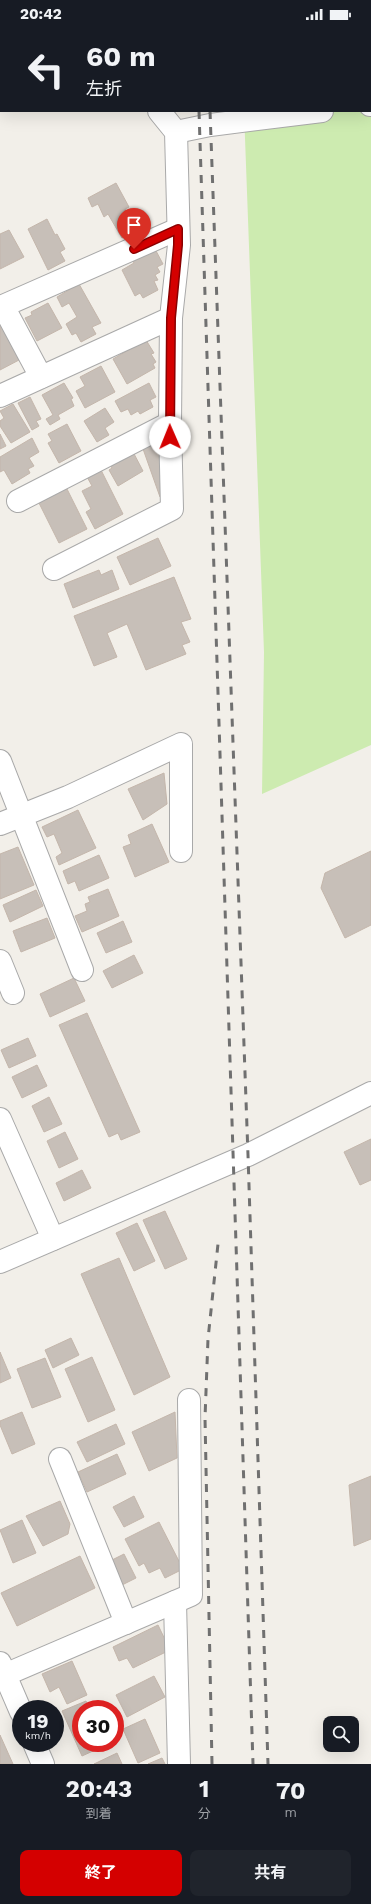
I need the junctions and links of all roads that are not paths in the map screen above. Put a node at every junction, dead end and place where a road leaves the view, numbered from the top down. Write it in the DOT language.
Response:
graph roads {
  1 [pos="160,112"];
  2 [pos="314,112"];
  3 [pos="176,132"];
  4 [pos="178,229"];
  5 [pos="171,318"];
  6 [pos="41,377"];
  7 [pos="0,396"];
  8 [pos="170,423"];
  9 [pos="18,501"];
  10 [pos="54,569"];
  11 [pos="0,761"];
  12 [pos="20,816"];
  13 [pos="0,824"];
  14 [pos="181,851"];
  15 [pos="0,961"];
  16 [pos="82,970"];
  17 [pos="13,993"];
  18 [pos="371,1093"];
  19 [pos="0,1119"];
  20 [pos="53,1239"];
  21 [pos="0,1262"];
  22 [pos="189,1400"];
  23 [pos="60,1459"];
  24 [pos="175,1602"];
  25 [pos="126,1623"];
  26 [pos="2,1672"];
  27 [pos="15,1700"];
  28 [pos="38,1752"];
  29 [pos="43,1764"];
  30 [pos="179,1764"];
  1 -- 3 [label="street"];
  2 -- 3 [label="street"];
  3 -- 4 [label="street"];
  4 -- 5 [label="street"];
  4 -- 6 [label="street"];
  5 -- 6 [label="street"];
  5 -- 8 [label="street"];
  6 -- 7 [label="street"];
  8 -- 9 [label="street"];
  8 -- 10 [label="street"];
  11 -- 12 [label="street"];
  12 -- 13 [label="street"];
  12 -- 14 [label="street"];
  12 -- 16 [label="street"];
  15 -- 17 [label="street"];
  18 -- 20 [label="street"];
  19 -- 20 [label="street"];
  20 -- 21 [label="street"];
  22 -- 24 [label="street"];
  23 -- 25 [label="street"];
  24 -- 25 [label="street"];
  24 -- 30 [label="street"];
  25 -- 26 [label="street"];
  26 -- 27 [label="street"];
  28 -- 29 [label="street"];
}
